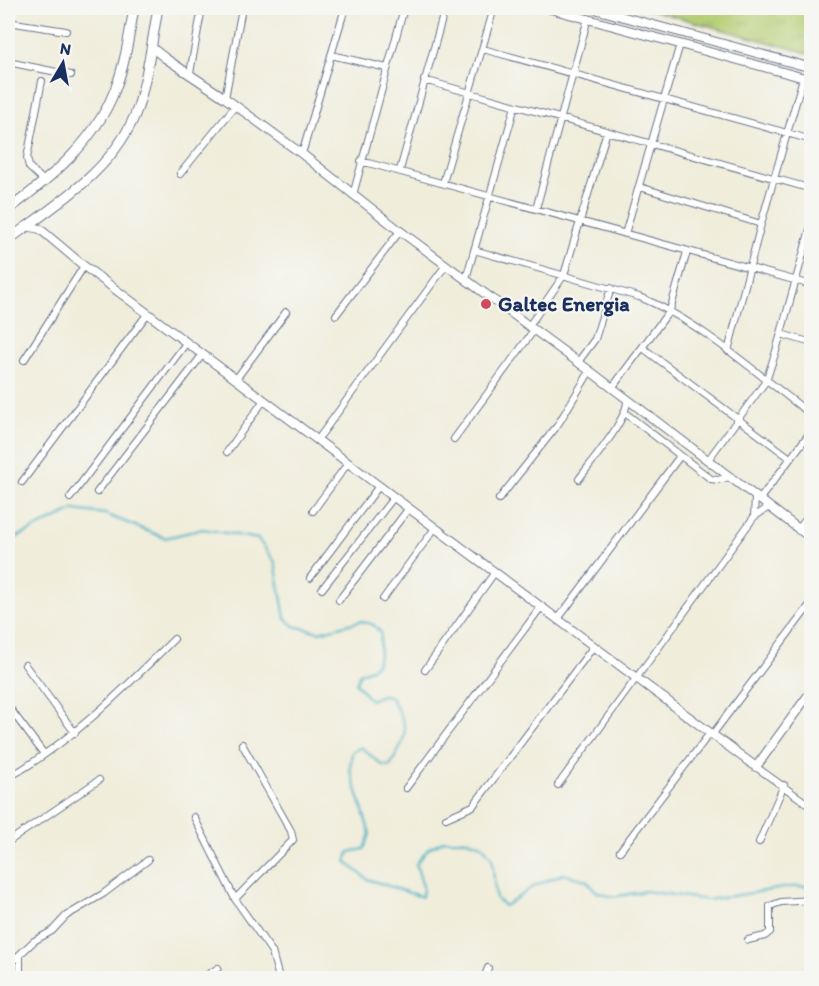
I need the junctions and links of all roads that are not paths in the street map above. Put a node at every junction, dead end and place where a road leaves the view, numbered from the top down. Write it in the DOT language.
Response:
graph roads {
  1 [pos="134,8"];
  2 [pos="158,8"];
  3 [pos="202,8"];
  4 [pos="242,8"];
  5 [pos="345,8"];
  6 [pos="404,8"];
  7 [pos="445,8"];
  8 [pos="494,8"];
  9 [pos="547,8"];
  10 [pos="591,8"];
  11 [pos="588,18"];
  12 [pos="8,22"];
  13 [pos="66,31"];
  14 [pos="680,44"];
  15 [pos="151,47"];
  16 [pos="483,49"];
  17 [pos="748,51"];
  18 [pos="331,55"];
  19 [pos="165,58"];
  20 [pos="149,59"];
  21 [pos="745,61"];
  22 [pos="8,62"];
  23 [pos="387,68"];
  24 [pos="812,68"];
  25 [pos="190,73"];
  26 [pos="71,75"];
  27 [pos="573,75"];
  28 [pos="803,78"];
  29 [pos="424,80"];
  30 [pos="812,80"];
  31 [pos="42,81"];
  32 [pos="471,93"];
  33 [pos="225,98"];
  34 [pos="664,99"];
  35 [pos="236,105"];
  36 [pos="515,106"];
  37 [pos="560,119"];
  38 [pos="607,131"];
  39 [pos="787,133"];
  40 [pos="812,140"];
  41 [pos="653,144"];
  42 [pos="302,154"];
  43 [pos="362,161"];
  44 [pos="399,170"];
  45 [pos="180,174"];
  46 [pos="774,178"];
  47 [pos="45,182"];
  48 [pos="443,183"];
  49 [pos="640,187"];
  50 [pos="812,189"];
  51 [pos="353,195"];
  52 [pos="489,197"];
  53 [pos="536,209"];
  54 [pos="8,210"];
  55 [pos="37,218"];
  56 [pos="581,222"];
  57 [pos="812,222"];
  58 [pos="761,224"];
  59 [pos="27,226"];
  60 [pos="40,229"];
  61 [pos="400,231"];
  62 [pos="625,234"];
  63 [pos="8,240"];
  64 [pos="474,250"];
  65 [pos="687,252"];
  66 [pos="446,265"];
  67 [pos="84,266"];
  68 [pos="749,269"];
  69 [pos="564,275"];
  70 [pos="465,279"];
  71 [pos="795,280"];
  72 [pos="812,285"];
  73 [pos="610,288"];
  74 [pos="670,310"];
  75 [pos="286,312"];
  76 [pos="148,313"];
  77 [pos="336,315"];
  78 [pos="531,328"];
  79 [pos="781,334"];
  80 [pos="187,342"];
  81 [pos="812,343"];
  82 [pos="643,348"];
  83 [pos="728,351"];
  84 [pos="203,354"];
  85 [pos="24,360"];
  86 [pos="578,362"];
  87 [pos="590,371"];
  88 [pos="236,379"];
  89 [pos="766,381"];
  90 [pos="612,388"];
  91 [pos="264,400"];
  92 [pos="627,400"];
  93 [pos="625,413"];
  94 [pos="812,415"];
  95 [pos="738,420"];
  96 [pos="812,430"];
  97 [pos="321,435"];
  98 [pos="454,440"];
  99 [pos="227,452"];
  100 [pos="680,456"];
  101 [pos="790,458"];
  102 [pos="708,460"];
  103 [pos="348,463"];
  104 [pos="729,477"];
  105 [pos="579,479"];
  106 [pos="22,483"];
  107 [pos="379,486"];
  108 [pos="97,492"];
  109 [pos="394,497"];
  110 [pos="70,498"];
  111 [pos="757,498"];
  112 [pos="499,499"];
  113 [pos="769,507"];
  114 [pos="409,508"];
  115 [pos="313,511"];
  116 [pos="812,513"];
  117 [pos="754,517"];
  118 [pos="435,528"];
  119 [pos="799,530"];
  120 [pos="812,539"];
  121 [pos="495,572"];
  122 [pos="310,578"];
  123 [pos="322,589"];
  124 [pos="383,599"];
  125 [pos="339,600"];
  126 [pos="812,602"];
  127 [pos="541,607"];
  128 [pos="558,619"];
  129 [pos="174,639"];
  130 [pos="594,646"];
  131 [pos="26,664"];
  132 [pos="425,670"];
  133 [pos="636,678"];
  134 [pos="812,690"];
  135 [pos="8,706"];
  136 [pos="75,733"];
  137 [pos="711,734"];
  138 [pos="242,744"];
  139 [pos="44,754"];
  140 [pos="756,767"];
  141 [pos="8,778"];
  142 [pos="99,780"];
  143 [pos="558,785"];
  144 [pos="784,785"];
  145 [pos="406,788"];
  146 [pos="812,807"];
  147 [pos="194,817"];
  148 [pos="446,818"];
  149 [pos="8,842"];
  150 [pos="759,842"];
  151 [pos="620,851"];
  152 [pos="148,860"];
  153 [pos="235,899"];
  154 [pos="812,900"];
  155 [pos="748,940"];
  156 [pos="20,955"];
  157 [pos="8,961"];
  158 [pos="218,968"];
  159 [pos="488,968"];
  160 [pos="20,978"];
  161 [pos="203,978"];
  162 [pos="279,978"];
  163 [pos="484,978"];
  1 -- 47 [label="main road"];
  2 -- 15 [label="main road"];
  3 -- 25 [label="street"];
  4 -- 33 [label="street"];
  5 -- 18 [label="street"];
  6 -- 23 [label="street"];
  7 -- 29 [label="street"];
  8 -- 16 [label="street"];
  9 -- 11 [label="street"];
  10 -- 17 [label="street"];
  11 -- 14 [label="street"];
  11 -- 27 [label="street"];
  12 -- 13 [label="street"];
  14 -- 21 [label="street"];
  14 -- 34 [label="street"];
  15 -- 19 [label="street"];
  15 -- 20 [label="main road"];
  16 -- 27 [label="street"];
  16 -- 32 [label="street"];
  17 -- 21 [label="street"];
  17 -- 24 [label="street"];
  18 -- 23 [label="street"];
  18 -- 42 [label="street"];
  19 -- 20 [label="street"];
  19 -- 25 [label="street"];
  20 -- 55 [label="main road"];
  21 -- 28 [label="street"];
  22 -- 26 [label="street"];
  23 -- 43 [label="street"];
  25 -- 33 [label="street"];
  27 -- 34 [label="street"];
  27 -- 37 [label="street"];
  28 -- 30 [label="street"];
  28 -- 39 [label="street"];
  29 -- 32 [label="street"];
  29 -- 44 [label="street"];
  31 -- 47 [label="street"];
  32 -- 36 [label="street"];
  32 -- 48 [label="street"];
  33 -- 35 [label="street"];
  34 -- 39 [label="street"];
  34 -- 41 [label="street"];
  35 -- 42 [label="street"];
  35 -- 45 [label="street"];
  36 -- 37 [label="street"];
  36 -- 52 [label="street"];
  37 -- 38 [label="street"];
  37 -- 53 [label="street"];
  38 -- 41 [label="street"];
  38 -- 56 [label="street"];
  39 -- 40 [label="street"];
  39 -- 46 [label="street"];
  41 -- 46 [label="street"];
  41 -- 49 [label="street"];
  42 -- 51 [label="street"];
  43 -- 44 [label="street"];
  43 -- 51 [label="street"];
  44 -- 48 [label="street"];
  46 -- 50 [label="street"];
  46 -- 58 [label="street"];
  47 -- 54 [label="main road"];
  48 -- 52 [label="street"];
  49 -- 58 [label="street"];
  49 -- 62 [label="street"];
  51 -- 61 [label="street"];
  52 -- 53 [label="street"];
  52 -- 64 [label="street"];
  53 -- 56 [label="street"];
  55 -- 59 [label="main road"];
  55 -- 60 [label="street"];
  56 -- 62 [label="street"];
  56 -- 69 [label="street"];
  57 -- 71 [label="street"];
  58 -- 68 [label="street"];
  59 -- 60 [label="street"];
  59 -- 63 [label="main road"];
  60 -- 67 [label="street"];
  61 -- 66 [label="street"];
  61 -- 77 [label="street"];
  62 -- 65 [label="street"];
  64 -- 69 [label="street"];
  64 -- 70 [label="street"];
  65 -- 68 [label="street"];
  65 -- 74 [label="street"];
  66 -- 70 [label="street"];
  66 -- 97 [label="street"];
  67 -- 76 [label="street"];
  67 -- 85 [label="street"];
  68 -- 71 [label="street"];
  68 -- 83 [label="street"];
  69 -- 73 [label="street"];
  69 -- 78 [label="street"];
  70 -- 78 [label="street"];
  71 -- 72 [label="street"];
  71 -- 79 [label="street"];
  73 -- 74 [label="street"];
  73 -- 86 [label="street"];
  74 -- 82 [label="street"];
  74 -- 83 [label="street"];
  75 -- 88 [label="street"];
  76 -- 80 [label="street"];
  76 -- 106 [label="street"];
  78 -- 86 [label="street"];
  78 -- 98 [label="street"];
  79 -- 81 [label="street"];
  79 -- 89 [label="street"];
  80 -- 84 [label="street"];
  80 -- 110 [label="street"];
  82 -- 90 [label="street"];
  82 -- 95 [label="street"];
  83 -- 89 [label="street"];
  84 -- 88 [label="street"];
  84 -- 108 [label="street"];
  86 -- 87 [label="street"];
  87 -- 90 [label="street"];
  87 -- 112 [label="street"];
  88 -- 91 [label="street"];
  89 -- 94 [label="street"];
  89 -- 95 [label="street"];
  90 -- 92 [label="street"];
  91 -- 99 [label="street"];
  91 -- 103 [label="street"];
  92 -- 93 [label="street"];
  92 -- 102 [label="street"];
  93 -- 100 [label="street"];
  93 -- 105 [label="street"];
  95 -- 101 [label="street"];
  95 -- 102 [label="street"];
  96 -- 101 [label="street"];
  100 -- 104 [label="street"];
  100 -- 128 [label="street"];
  101 -- 111 [label="street"];
  102 -- 104 [label="street"];
  103 -- 107 [label="street"];
  103 -- 115 [label="street"];
  104 -- 111 [label="street"];
  107 -- 109 [label="street"];
  107 -- 122 [label="street"];
  109 -- 114 [label="street"];
  109 -- 123 [label="street"];
  111 -- 113 [label="street"];
  111 -- 117 [label="street"];
  113 -- 117 [label="street"];
  113 -- 119 [label="street"];
  114 -- 118 [label="street"];
  114 -- 125 [label="street"];
  116 -- 119 [label="street"];
  117 -- 133 [label="street"];
  118 -- 121 [label="street"];
  118 -- 124 [label="street"];
  119 -- 120 [label="street"];
  121 -- 127 [label="street"];
  121 -- 132 [label="street"];
  126 -- 137 [label="street"];
  127 -- 128 [label="street"];
  127 -- 145 [label="street"];
  128 -- 130 [label="street"];
  129 -- 136 [label="street"];
  130 -- 133 [label="street"];
  130 -- 148 [label="street"];
  131 -- 136 [label="street"];
  133 -- 137 [label="street"];
  133 -- 143 [label="street"];
  134 -- 140 [label="street"];
  135 -- 139 [label="street"];
  136 -- 139 [label="street"];
  137 -- 140 [label="street"];
  137 -- 151 [label="street"];
  138 -- 153 [label="street"];
  139 -- 141 [label="street"];
  140 -- 144 [label="street"];
  142 -- 149 [label="street"];
  144 -- 146 [label="street"];
  144 -- 150 [label="street"];
  147 -- 153 [label="street"];
  152 -- 156 [label="street"];
  153 -- 162 [label="street"];
  154 -- 155 [label="street"];
  156 -- 157 [label="street"];
  156 -- 160 [label="street"];
  158 -- 161 [label="street"];
  159 -- 163 [label="street"];
}
